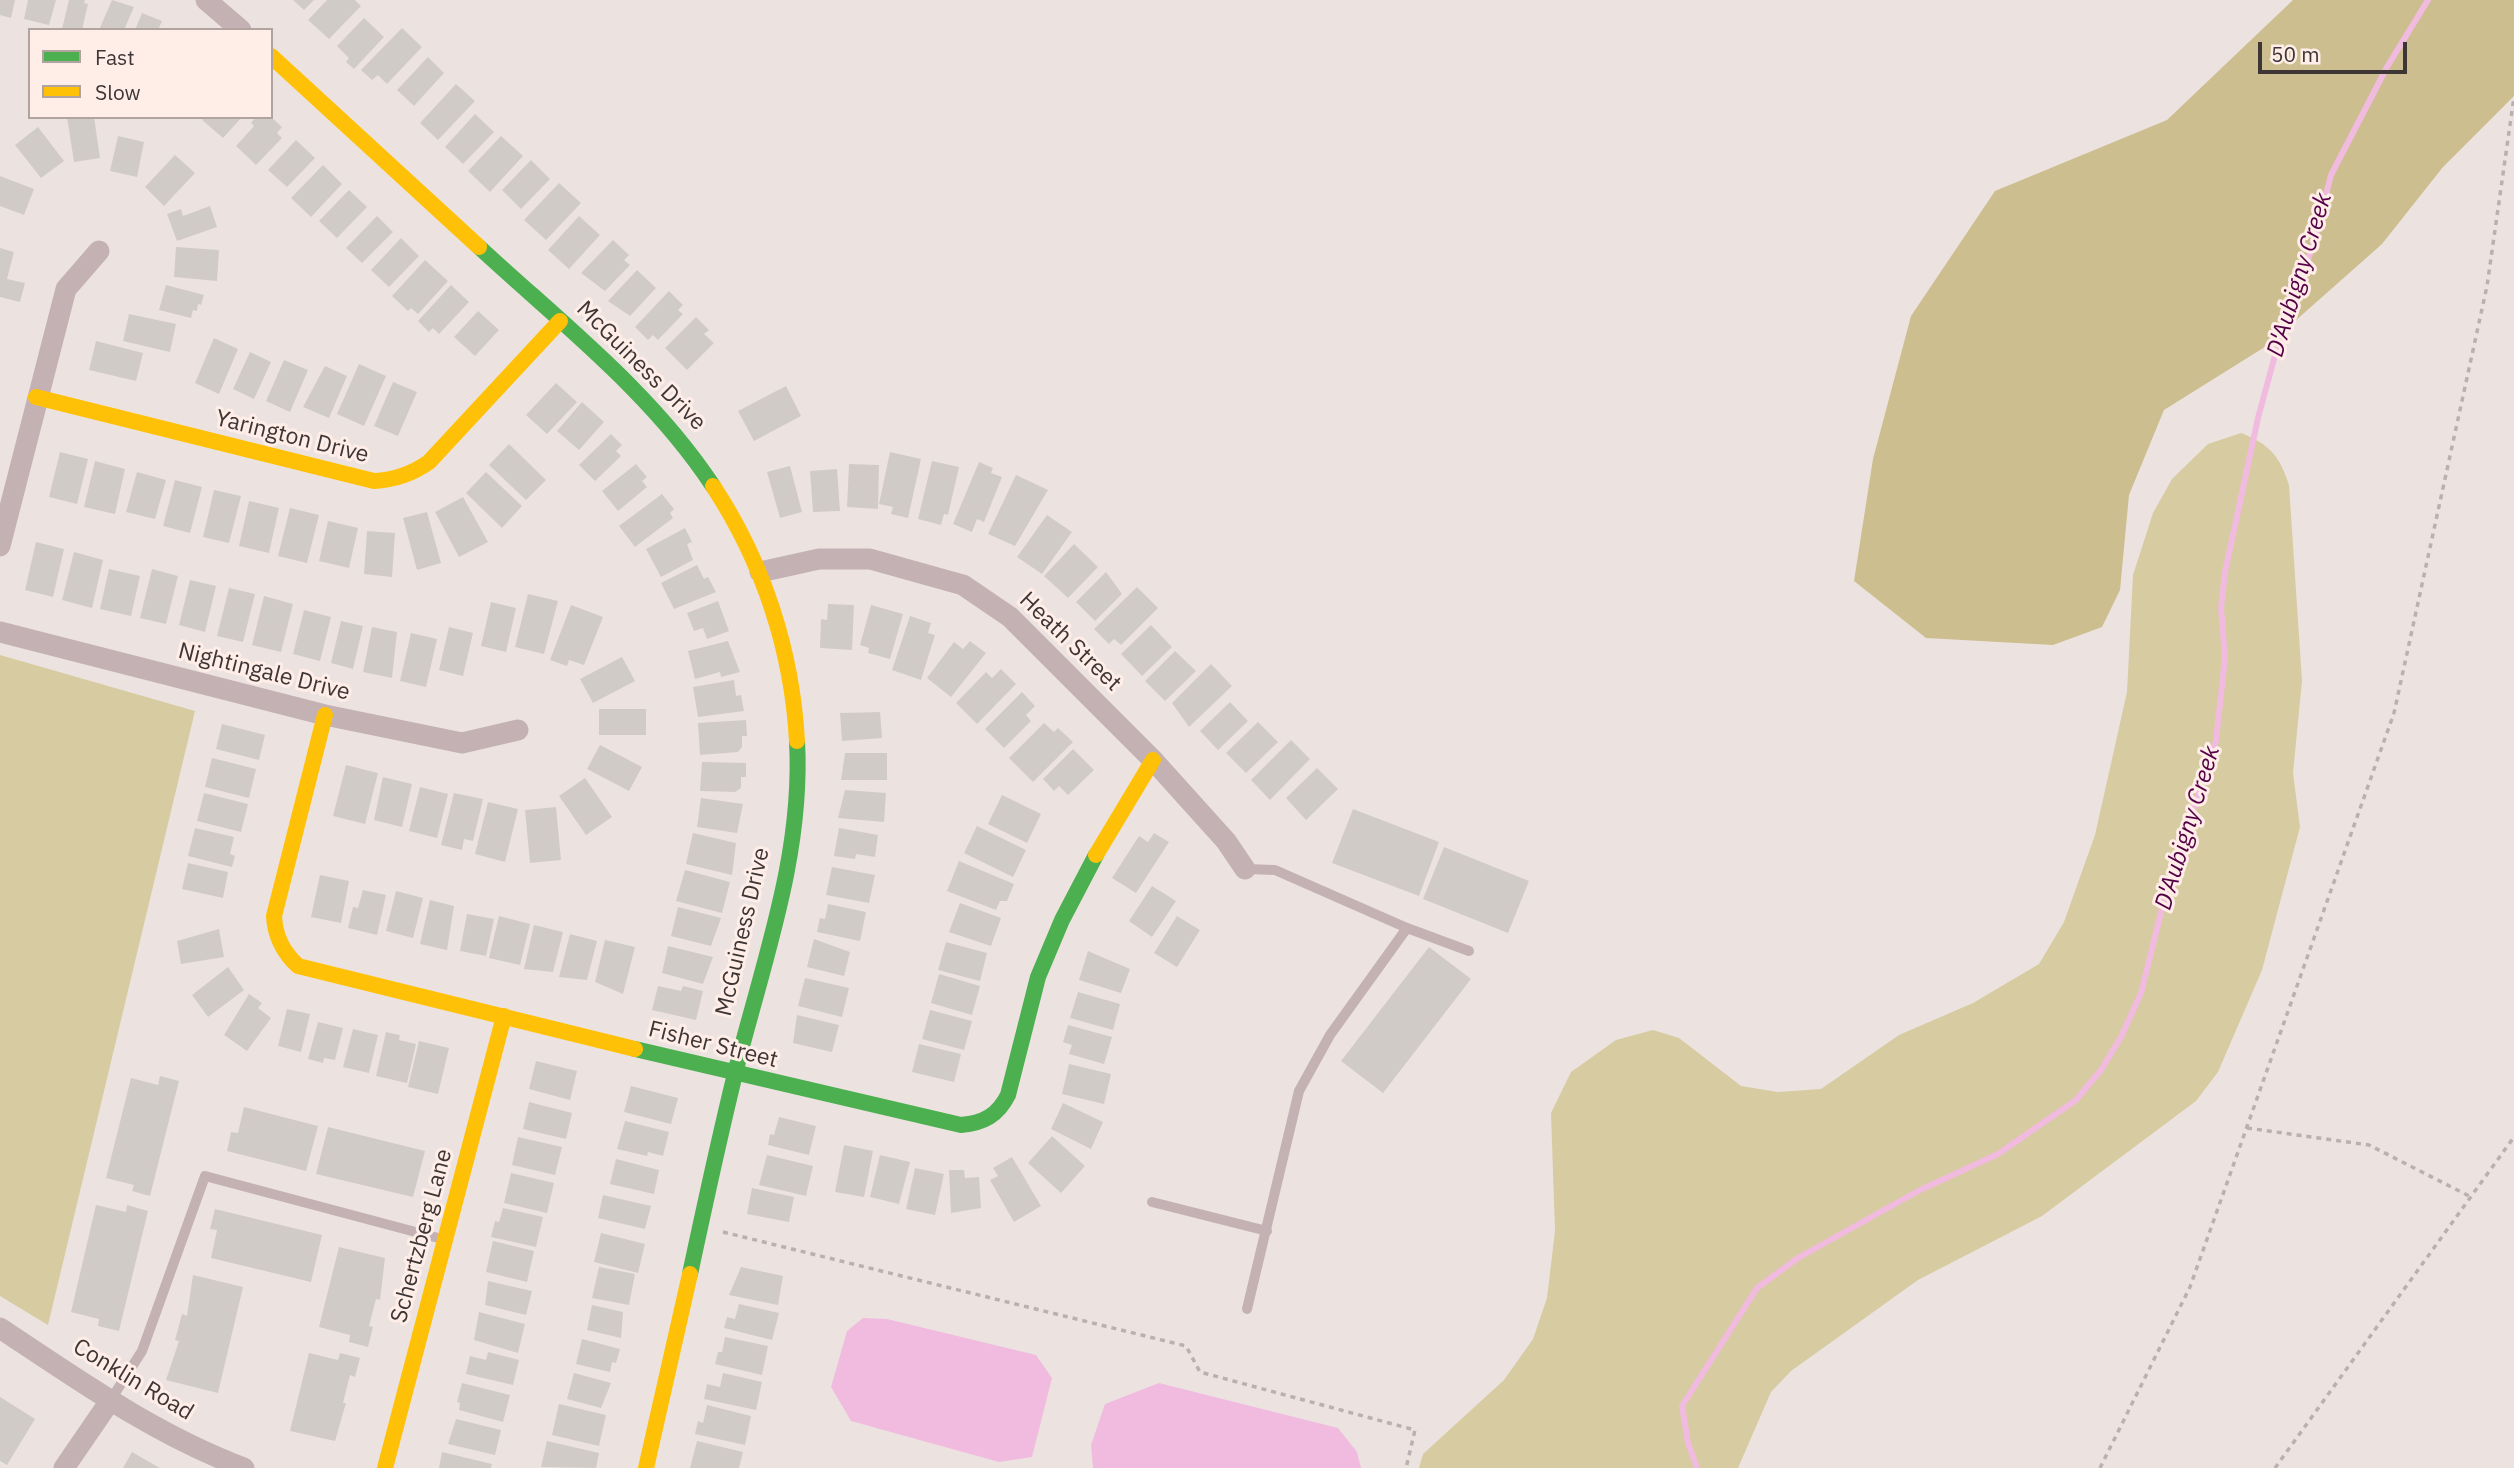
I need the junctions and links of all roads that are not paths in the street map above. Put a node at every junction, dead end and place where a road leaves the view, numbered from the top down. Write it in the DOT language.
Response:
graph roads {
  1 [pos="206,0"];
  2 [pos="239,28"];
  3 [pos="273,58"];
  4 [pos="99,251"];
  5 [pos="560,321"];
  6 [pos="36,397"];
  7 [pos="0,546"];
  8 [pos="760,572"];
  9 [pos="0,632"];
  10 [pos="325,715"];
  11 [pos="518,730"];
  12 [pos="1153,760"];
  13 [pos="1245,869"];
  14 [pos="1407,928"];
  15 [pos="1469,951"];
  16 [pos="504,1016"];
  17 [pos="736,1074"];
  18 [pos="1152,1202"];
  19 [pos="1267,1231"];
  20 [pos="445,1239"];
  21 [pos="1247,1309"];
  22 [pos="0,1328"];
  23 [pos="110,1401"];
  24 [pos="64,1468"];
  25 [pos="244,1468"];
  26 [pos="385,1468"];
  27 [pos="646,1468"];
  1 -- 2 [label="street"];
  3 -- 5 [label="street, McGuiness Drive"];
  4 -- 6 [label="street"];
  5 -- 6 [label="street, Yarington Drive"];
  5 -- 8 [label="street, McGuiness Drive"];
  6 -- 7 [label="street"];
  8 -- 12 [label="street, Heath Street"];
  8 -- 17 [label="street, McGuiness Drive"];
  9 -- 10 [label="street, Nightingale Drive"];
  10 -- 11 [label="street, Nightingale Drive"];
  10 -- 16 [label="street, Fisher Street"];
  12 -- 13 [label="street, Heath Street"];
  12 -- 17 [label="street, Fisher Street"];
  13 -- 14 [label="lane"];
  14 -- 15 [label="lane"];
  14 -- 19 [label="lane"];
  16 -- 17 [label="street, Fisher Street"];
  16 -- 20 [label="street, Schertzberg Lane"];
  17 -- 27 [label="street, McGuiness Drive"];
  18 -- 19 [label="lane"];
  19 -- 21 [label="lane"];
  20 -- 23 [label="lane"];
  20 -- 26 [label="street, Schertzberg Lane"];
  22 -- 23 [label="street, Conklin Road"];
  23 -- 24 [label="street"];
  23 -- 25 [label="street, Conklin Road"];
}
